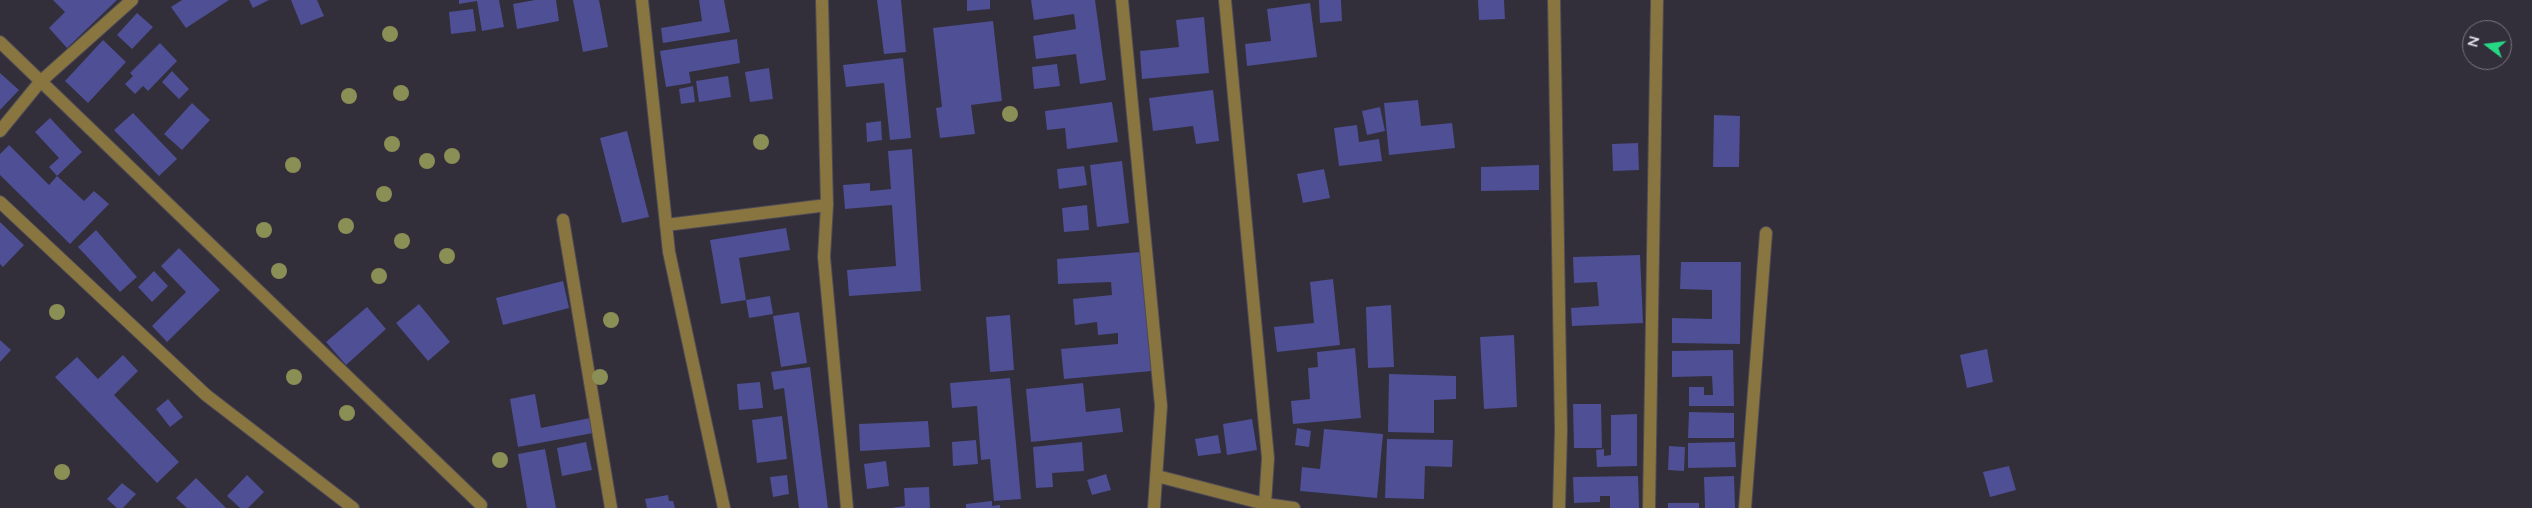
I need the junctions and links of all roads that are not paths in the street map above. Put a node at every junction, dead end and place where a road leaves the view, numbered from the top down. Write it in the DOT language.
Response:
graph roads {
  1 [pos="132,0"];
  2 [pos="642,0"];
  3 [pos="822,0"];
  4 [pos="1122,0"];
  5 [pos="1225,0"];
  6 [pos="1554,0"];
  7 [pos="1657,0"];
  8 [pos="0,42"];
  9 [pos="40,82"];
  10 [pos="0,131"];
  11 [pos="0,202"];
  12 [pos="827,205"];
  13 [pos="563,220"];
  14 [pos="666,225"];
  15 [pos="1766,233"];
  16 [pos="1157,476"];
  17 [pos="1265,504"];
  18 [pos="481,505"];
  19 [pos="353,508"];
  20 [pos="611,508"];
  21 [pos="724,508"];
  22 [pos="847,508"];
  23 [pos="1154,508"];
  24 [pos="1294,508"];
  25 [pos="1559,508"];
  26 [pos="1649,508"];
  27 [pos="1745,508"];
  1 -- 9 [label="street"];
  2 -- 14 [label="street"];
  3 -- 12 [label="street"];
  4 -- 16 [label="street"];
  5 -- 17 [label="street"];
  6 -- 25 [label="street"];
  7 -- 26 [label="street"];
  8 -- 9 [label="street"];
  9 -- 10 [label="street"];
  9 -- 18 [label="street"];
  11 -- 19 [label="street"];
  12 -- 14 [label="street"];
  12 -- 22 [label="street"];
  13 -- 20 [label="street"];
  14 -- 21 [label="street"];
  15 -- 27 [label="street"];
  16 -- 17 [label="street"];
  16 -- 23 [label="street"];
  17 -- 24 [label="street"];
}
